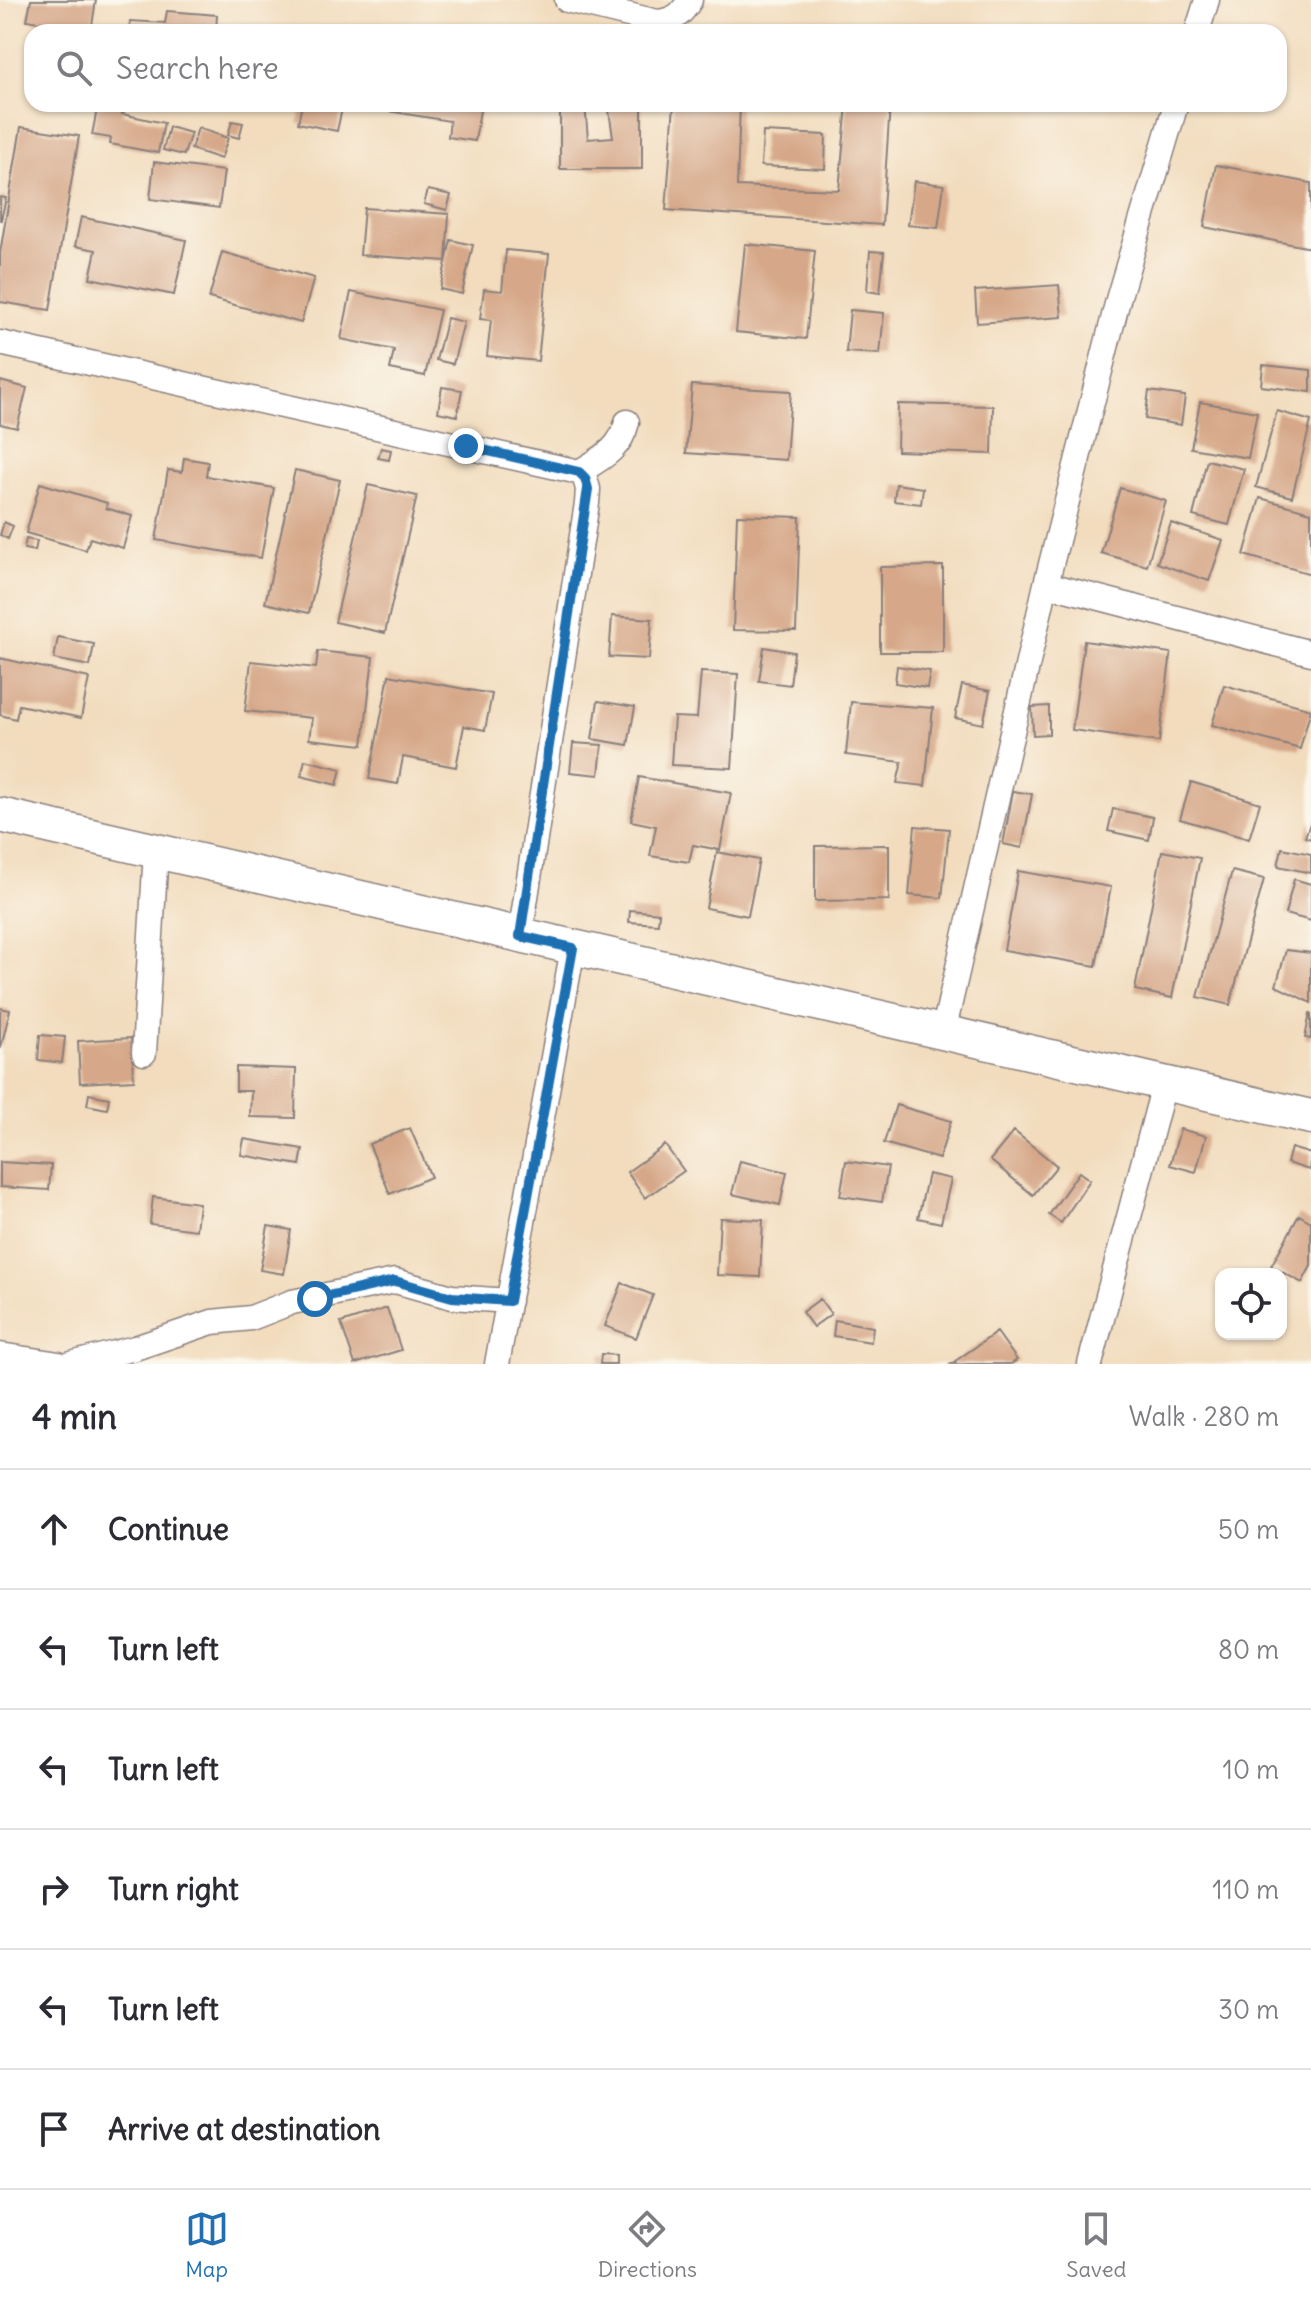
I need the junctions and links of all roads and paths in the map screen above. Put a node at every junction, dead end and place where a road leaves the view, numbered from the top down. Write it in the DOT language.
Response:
graph roads {
  1 [pos="567,0"];
  2 [pos="690,0"];
  3 [pos="1207,0"];
  4 [pos="1200,24"];
  5 [pos="1174,112"];
  6 [pos="0,343"];
  7 [pos="627,422"];
  8 [pos="579,472"];
  9 [pos="1046,584"];
  10 [pos="1311,653"];
  11 [pos="0,815"];
  12 [pos="156,851"];
  13 [pos="520,936"];
  14 [pos="573,948"];
  15 [pos="943,1033"];
  16 [pos="144,1053"];
  17 [pos="1165,1081"];
  18 [pos="1311,1117"];
  19 [pos="509,1301"];
  20 [pos="0,1355"];
  21 [pos="93,1360"];
  22 [pos="59,1364"];
  23 [pos="71,1364"];
  24 [pos="497,1364"];
  25 [pos="1090,1364"];
  1 -- 2 [label="street"];
  3 -- 4 [label="street"];
  5 -- 9 [label="street"];
  6 -- 8 [label="street"];
  7 -- 8 [label="street"];
  8 -- 13 [label="street"];
  9 -- 10 [label="street"];
  9 -- 15 [label="street"];
  11 -- 12 [label="street"];
  12 -- 13 [label="street"];
  12 -- 16 [label="street"];
  13 -- 14 [label="street"];
  14 -- 15 [label="street"];
  14 -- 19 [label="street"];
  15 -- 17 [label="street"];
  17 -- 18 [label="street"];
  17 -- 25 [label="street"];
  19 -- 21 [label="street"];
  19 -- 24 [label="street"];
  20 -- 22 [label="street"];
  21 -- 23 [label="street"];
}
